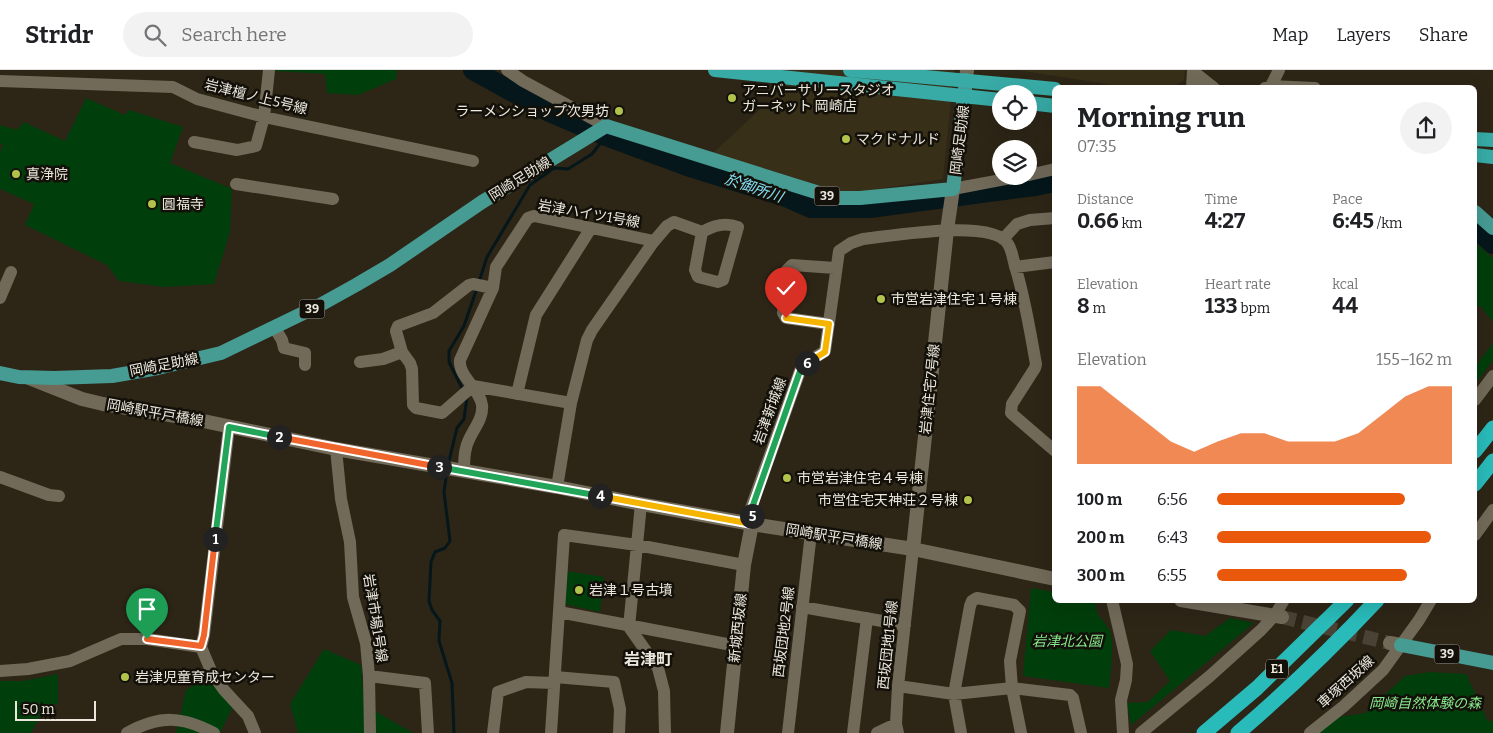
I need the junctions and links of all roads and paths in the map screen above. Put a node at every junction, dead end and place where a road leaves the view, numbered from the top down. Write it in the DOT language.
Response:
graph roads {
  1 [pos="269,70"];
  2 [pos="507,70"];
  3 [pos="715,70"];
  4 [pos="850,70"];
  5 [pos="1279,70"];
  6 [pos="1194,71"];
  7 [pos="966,75"];
  8 [pos="0,81"];
  9 [pos="1193,85"];
  10 [pos="1210,85"];
  11 [pos="1269,85"];
  12 [pos="1052,89"];
  13 [pos="965,96"];
  14 [pos="992,99"];
  15 [pos="1037,104"];
  16 [pos="1052,106"];
  17 [pos="264,117"];
  18 [pos="604,127"];
  19 [pos="1477,139"];
  20 [pos="1493,140"];
  21 [pos="194,142"];
  22 [pos="1477,155"];
  23 [pos="1493,157"];
  24 [pos="473,161"];
  25 [pos="1052,170"];
  26 [pos="1037,173"];
  27 [pos="992,182"];
  28 [pos="236,184"];
  29 [pos="954,189"];
  30 [pos="333,199"];
  31 [pos="1477,214"];
  32 [pos="1052,218"];
  33 [pos="591,228"];
  34 [pos="1493,228"];
  35 [pos="947,230"];
  36 [pos="702,232"];
  37 [pos="1003,239"];
  38 [pos="650,246"];
  39 [pos="1052,262"];
  40 [pos="1015,266"];
  41 [pos="835,268"];
  42 [pos="11,272"];
  43 [pos="493,288"];
  44 [pos="0,298"];
  45 [pos="829,324"];
  46 [pos="274,327"];
  47 [pos="402,352"];
  48 [pos="360,362"];
  49 [pos="305,365"];
  50 [pos="0,373"];
  51 [pos="1493,376"];
  52 [pos="26,377"];
  53 [pos="472,386"];
  54 [pos="517,394"];
  55 [pos="1477,397"];
  56 [pos="571,403"];
  57 [pos="229,427"];
  58 [pos="1493,428"];
  59 [pos="1052,448"];
  60 [pos="1477,448"];
  61 [pos="336,449"];
  62 [pos="1493,461"];
  63 [pos="464,471"];
  64 [pos="0,477"];
  65 [pos="1477,481"];
  66 [pos="557,488"];
  67 [pos="59,496"];
  68 [pos="640,504"];
  69 [pos="1493,510"];
  70 [pos="752,524"];
  71 [pos="1477,532"];
  72 [pos="811,534"];
  73 [pos="637,545"];
  74 [pos="913,549"];
  75 [pos="744,565"];
  76 [pos="1052,578"];
  77 [pos="1113,603"];
  78 [pos="1199,603"];
  79 [pos="1283,603"];
  80 [pos="1344,603"];
  81 [pos="1374,603"];
  82 [pos="1430,603"];
  83 [pos="802,607"];
  84 [pos="559,612"];
  85 [pos="1279,616"];
  86 [pos="866,618"];
  87 [pos="905,625"];
  88 [pos="630,627"];
  89 [pos="1396,644"];
  90 [pos="201,646"];
  91 [pos="737,646"];
  92 [pos="1493,663"];
  93 [pos="0,671"];
  94 [pos="369,676"];
  95 [pos="555,680"];
  96 [pos="898,686"];
  97 [pos="1012,688"];
  98 [pos="954,694"];
  99 [pos="897,728"];
  100 [pos="127,733"];
  101 [pos="214,733"];
  102 [pos="255,733"];
  103 [pos="370,733"];
  104 [pos="428,733"];
  105 [pos="493,733"];
  106 [pos="551,733"];
  107 [pos="619,733"];
  108 [pos="665,733"];
  109 [pos="727,733"];
  110 [pos="788,733"];
  111 [pos="853,733"];
  112 [pos="877,733"];
  113 [pos="961,733"];
  114 [pos="1021,733"];
  115 [pos="1081,733"];
  116 [pos="1123,733"];
  117 [pos="1141,733"];
  118 [pos="1204,733"];
  119 [pos="1238,733"];
  120 [pos="1310,733"];
  1 -- 17 [label="street"];
  2 -- 18 [label="street"];
  3 -- 13 [label="highway"];
  4 -- 7 [label="highway"];
  5 -- 11 [label="street"];
  6 -- 9 [label="street"];
  6 -- 10 [label="street"];
  7 -- 12 [label="highway"];
  7 -- 13 [label="main road, 岡崎足助線"];
  8 -- 17 [label="street, 岩津檀ノ上5号線"];
  13 -- 14 [label="highway"];
  13 -- 29 [label="main road, 岡崎足助線"];
  15 -- 16 [label="highway"];
  17 -- 21 [label="street"];
  17 -- 24 [label="street, 岩津檀ノ上5号線"];
  18 -- 29 [label="main road, 岡崎足助線 / 39"];
  18 -- 46 [label="main road, 岡崎足助線 / 39"];
  19 -- 20 [label="highway"];
  22 -- 23 [label="highway"];
  25 -- 26 [label="street"];
  27 -- 29 [label="street"];
  28 -- 30 [label="street"];
  29 -- 35 [label="street, 岩津住宅7号線"];
  31 -- 34 [label="main road"];
  32 -- 37 [label="street"];
  33 -- 38 [label="street, 岩津ハイツ1号線"];
  33 -- 43 [label="street, 岩津ハイツ1号線"];
  33 -- 54 [label="street"];
  35 -- 37 [label="street, 岩津新城線"];
  35 -- 41 [label="street, 岩津新城線"];
  35 -- 74 [label="street, 岩津住宅7号線"];
  36 -- 36 [label="street"];
  36 -- 38 [label="street"];
  37 -- 40 [label="street"];
  38 -- 56 [label="street, 岩津ハイツ1号線"];
  39 -- 40 [label="street"];
  40 -- 59 [label="street"];
  41 -- 45 [label="street, 岩津新城線"];
  41 -- 45 [label="street"];
  42 -- 44 [label="street"];
  43 -- 47 [label="street"];
  43 -- 53 [label="street, 岩津ハイツ1号線"];
  45 -- 70 [label="street, 岩津新城線"];
  46 -- 49 [label="street"];
  46 -- 52 [label="main road, 岡崎足助線 / 39"];
  47 -- 48 [label="street"];
  47 -- 53 [label="street"];
  50 -- 52 [label="main road, 岡崎足助線 / 39"];
  51 -- 55 [label="street"];
  52 -- 57 [label="street, 岡崎駅平戸橋線"];
  53 -- 54 [label="street"];
  53 -- 63 [label="street, 岩津ハイツ1号線"];
  54 -- 56 [label="street"];
  56 -- 66 [label="street, 岩津ハイツ1号線"];
  57 -- 61 [label="street, 岡崎駅平戸橋線"];
  57 -- 90 [label="street"];
  58 -- 60 [label="highway"];
  61 -- 63 [label="street, 岡崎駅平戸橋線"];
  61 -- 94 [label="street, 岩津市場1号線"];
  62 -- 65 [label="highway"];
  63 -- 66 [label="street, 岡崎駅平戸橋線"];
  64 -- 67 [label="street"];
  66 -- 68 [label="street, 岡崎駅平戸橋線"];
  68 -- 70 [label="street, 岡崎駅平戸橋線"];
  68 -- 73 [label="street"];
  69 -- 71 [label="street"];
  70 -- 72 [label="street, 岡崎駅平戸橋線"];
  70 -- 75 [label="street, 新城西坂線"];
  72 -- 74 [label="street, 岡崎駅平戸橋線"];
  72 -- 83 [label="street, 西坂団地2号線"];
  73 -- 75 [label="street"];
  73 -- 84 [label="street"];
  73 -- 88 [label="street"];
  74 -- 76 [label="street, 岡崎駅平戸橋線"];
  74 -- 87 [label="street, 西坂団地1号線"];
  75 -- 91 [label="street, 新城西坂線"];
  77 -- 116 [label="street"];
  78 -- 85 [label="street"];
  79 -- 85 [label="street"];
  80 -- 118 [label="highway, E1"];
  81 -- 119 [label="highway, E1"];
  82 -- 89 [label="street, 車塚西坂線"];
  83 -- 86 [label="street"];
  83 -- 110 [label="street, 西坂団地2号線"];
  84 -- 88 [label="street"];
  84 -- 95 [label="street"];
  85 -- 117 [label="street"];
  86 -- 87 [label="street"];
  86 -- 111 [label="street"];
  87 -- 96 [label="street, 西坂団地1号線"];
  88 -- 91 [label="street"];
  88 -- 108 [label="street"];
  89 -- 92 [label="main road, 39"];
  89 -- 120 [label="street, 車塚西坂線"];
  90 -- 93 [label="street"];
  90 -- 102 [label="street"];
  91 -- 109 [label="street, 新城西坂線"];
  94 -- 103 [label="street, 岩津市場1号線"];
  94 -- 104 [label="street"];
  95 -- 105 [label="street"];
  95 -- 106 [label="street"];
  95 -- 107 [label="street"];
  96 -- 98 [label="street"];
  96 -- 99 [label="street, 西坂団地1号線"];
  97 -- 98 [label="street"];
  97 -- 98 [label="street"];
  97 -- 114 [label="street"];
  97 -- 115 [label="street"];
  98 -- 113 [label="street"];
  99 -- 112 [label="street, 西坂団地1号線"];
  100 -- 101 [label="street"];
}
